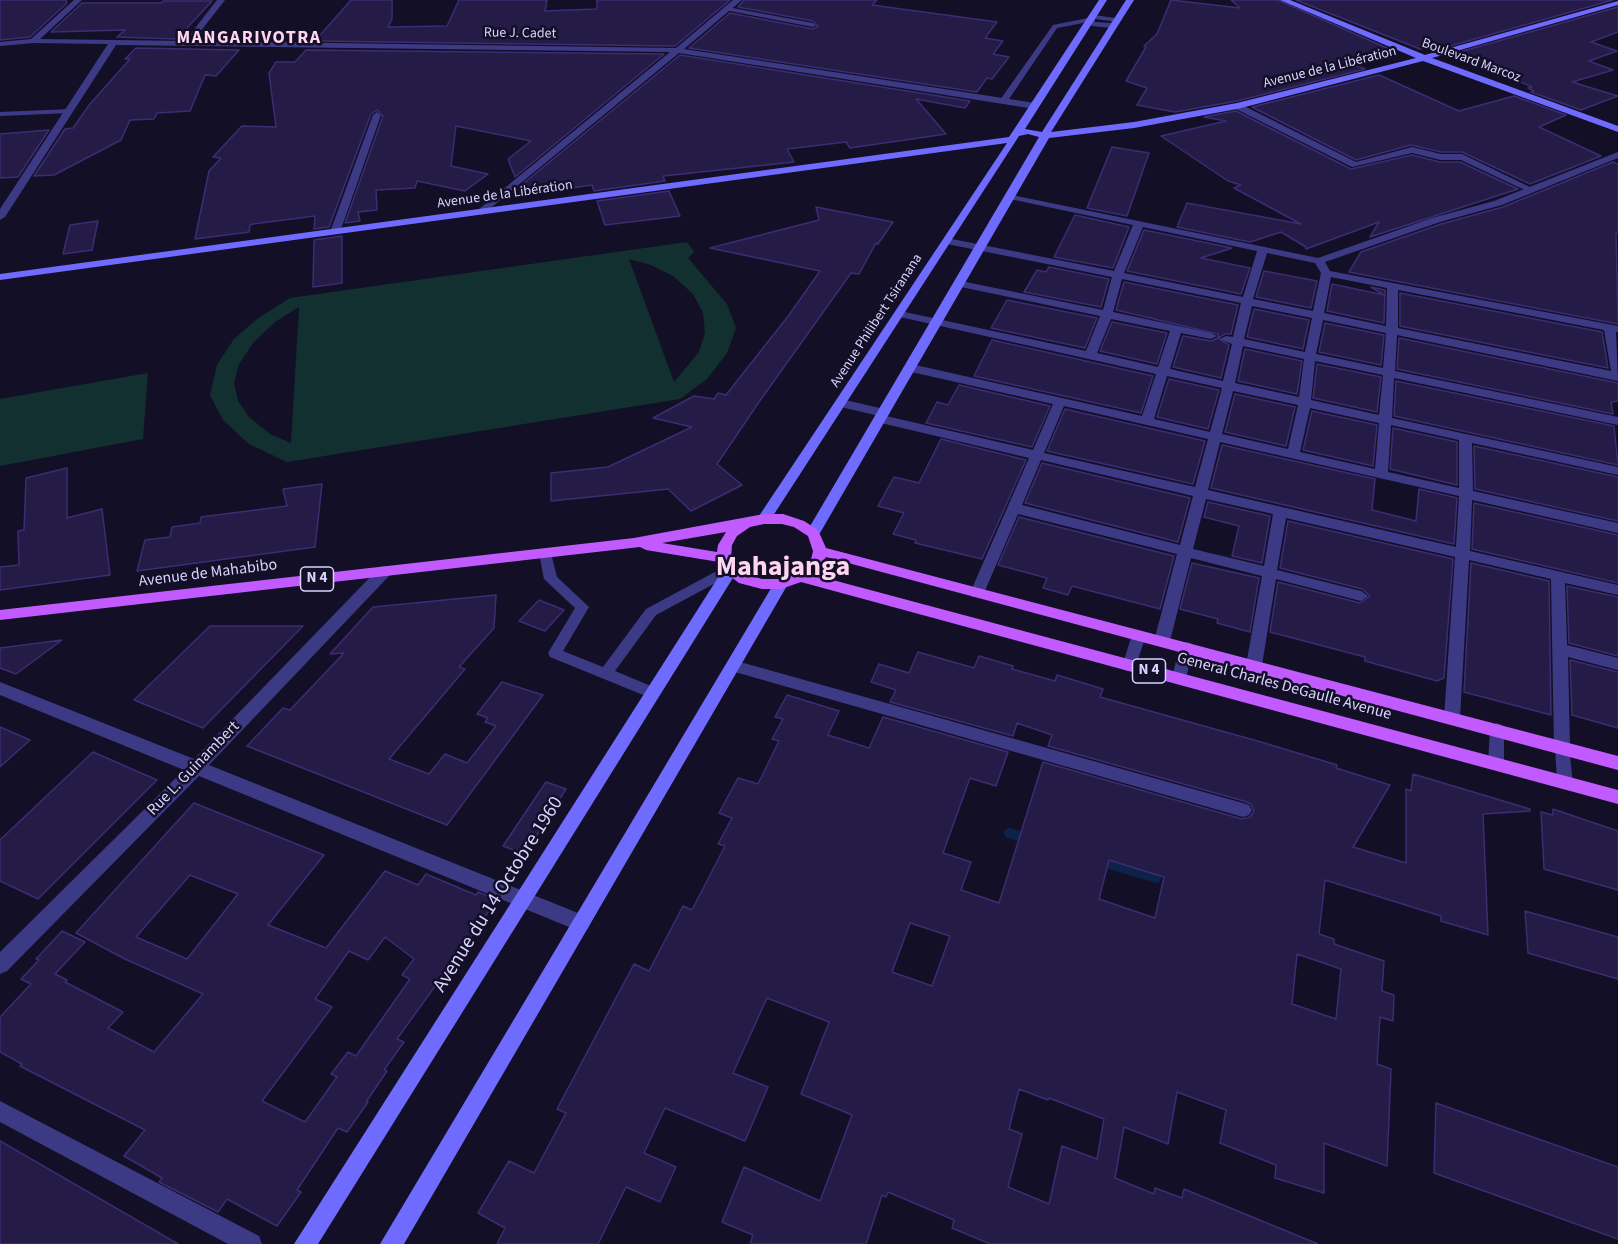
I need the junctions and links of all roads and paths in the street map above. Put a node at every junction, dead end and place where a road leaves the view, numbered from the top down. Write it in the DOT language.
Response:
graph roads {
  1 [pos="78,0"];
  2 [pos="221,0"];
  3 [pos="1103,0"];
  4 [pos="1130,0"];
  5 [pos="1284,0"];
  6 [pos="733,3"];
  7 [pos="1618,3"];
  8 [pos="1090,20"];
  9 [pos="1116,23"];
  10 [pos="813,25"];
  11 [pos="33,41"];
  12 [pos="114,42"];
  13 [pos="187,43"];
  14 [pos="0,44"];
  15 [pos="678,50"];
  16 [pos="1424,58"];
  17 [pos="1004,100"];
  18 [pos="1035,106"];
  19 [pos="1237,106"];
  20 [pos="69,111"];
  21 [pos="0,114"];
  22 [pos="377,116"];
  23 [pos="1618,129"];
  24 [pos="1028,140"];
  25 [pos="1618,155"];
  26 [pos="1532,190"];
  27 [pos="1010,196"];
  28 [pos="482,212"];
  29 [pos="0,217"];
  30 [pos="1139,224"];
  31 [pos="335,232"];
  32 [pos="947,241"];
  33 [pos="982,248"];
  34 [pos="1263,250"];
  35 [pos="1319,261"];
  36 [pos="1326,273"];
  37 [pos="1118,275"];
  38 [pos="0,277"];
  39 [pos="961,284"];
  40 [pos="1393,286"];
  41 [pos="1247,301"];
  42 [pos="900,314"];
  43 [pos="1107,314"];
  44 [pos="1318,315"];
  45 [pos="937,323"];
  46 [pos="1613,328"];
  47 [pos="1176,330"];
  48 [pos="1392,330"];
  49 [pos="1211,336"];
  50 [pos="1232,341"];
  51 [pos="1090,356"];
  52 [pos="1310,357"];
  53 [pos="911,368"];
  54 [pos="1163,372"];
  55 [pos="1389,374"];
  56 [pos="1618,376"];
  57 [pos="1228,387"];
  58 [pos="1060,402"];
  59 [pos="841,403"];
  60 [pos="1305,403"];
  61 [pos="883,416"];
  62 [pos="1386,421"];
  63 [pos="1148,422"];
  64 [pos="1618,422"];
  65 [pos="1214,437"];
  66 [pos="1465,438"];
  67 [pos="1293,454"];
  68 [pos="1037,455"];
  69 [pos="1618,471"];
  70 [pos="1381,475"];
  71 [pos="1201,493"];
  72 [pos="1466,494"];
  73 [pos="1014,508"];
  74 [pos="1280,511"];
  75 [pos="764,519"];
  76 [pos="745,524"];
  77 [pos="1618,528"];
  78 [pos="813,533"];
  79 [pos="634,543"];
  80 [pos="820,551"];
  81 [pos="1186,552"];
  82 [pos="545,553"];
  83 [pos="1463,554"];
  84 [pos="728,564"];
  85 [pos="385,572"];
  86 [pos="1270,574"];
  87 [pos="1558,576"];
  88 [pos="801,577"];
  89 [pos="781,584"];
  90 [pos="1618,590"];
  91 [pos="977,593"];
  92 [pos="1360,596"];
  93 [pos="0,615"];
  94 [pos="1139,635"];
  95 [pos="1162,641"];
  96 [pos="1186,648"];
  97 [pos="1560,649"];
  98 [pos="1618,664"];
  99 [pos="1254,665"];
  100 [pos="733,666"];
  101 [pos="1129,666"];
  102 [pos="605,674"];
  103 [pos="1179,679"];
  104 [pos="0,688"];
  105 [pos="653,693"];
  106 [pos="1452,718"];
  107 [pos="1497,729"];
  108 [pos="1562,747"];
  109 [pos="1618,763"];
  110 [pos="1496,764"];
  111 [pos="196,768"];
  112 [pos="1565,783"];
  113 [pos="1618,796"];
  114 [pos="1243,810"];
  115 [pos="522,899"];
  116 [pos="581,923"];
  117 [pos="0,965"];
  118 [pos="0,1111"];
  119 [pos="251,1244"];
  120 [pos="305,1244"];
  121 [pos="391,1244"];
  1 -- 11 [label="street"];
  2 -- 13 [label="street"];
  3 -- 8 [label="main road, Avenue Philibert Tsiranana"];
  4 -- 9 [label="main road, Avenue Philibert Tsiranana"];
  5 -- 16 [label="main road, Boulevard Marcoz"];
  6 -- 10 [label="lane"];
  6 -- 15 [label="street"];
  7 -- 16 [label="main road, Avenue de la Libération"];
  8 -- 9 [label="lane"];
  8 -- 17 [label="lane"];
  8 -- 18 [label="main road, Avenue Philibert Tsiranana"];
  9 -- 24 [label="main road, Avenue Philibert Tsiranana"];
  11 -- 12 [label="street, Rue J. Cadet"];
  11 -- 14 [label="street, Rue J. Cadet"];
  12 -- 13 [label="street, Rue J. Cadet"];
  12 -- 20 [label="street"];
  13 -- 15 [label="street, Rue J. Cadet"];
  15 -- 17 [label="street, Rue J. Cadet"];
  15 -- 28 [label="street"];
  16 -- 19 [label="main road, Avenue de la Libération"];
  16 -- 23 [label="main road, Boulevard Marcoz"];
  17 -- 18 [label="street, Rue J. Cadet"];
  18 -- 24 [label="main road, Avenue Philibert Tsiranana"];
  19 -- 24 [label="main road, Avenue de la Libération"];
  19 -- 26 [label="lane"];
  20 -- 21 [label="lane"];
  20 -- 29 [label="street"];
  22 -- 31 [label="street"];
  24 -- 27 [label="main road, Avenue Philibert Tsiranana"];
  24 -- 28 [label="main road, Avenue de la Libération"];
  24 -- 32 [label="main road, Avenue Philibert Tsiranana"];
  25 -- 26 [label="street"];
  26 -- 35 [label="street"];
  27 -- 30 [label="street"];
  27 -- 33 [label="main road, Avenue Philibert Tsiranana"];
  28 -- 31 [label="main road, Avenue de la Libération"];
  30 -- 34 [label="street"];
  30 -- 37 [label="street"];
  31 -- 38 [label="main road, Avenue de la Libération"];
  32 -- 33 [label="street"];
  32 -- 42 [label="main road, Avenue Philibert Tsiranana"];
  33 -- 37 [label="street"];
  33 -- 39 [label="main road, Avenue Philibert Tsiranana"];
  34 -- 35 [label="street"];
  34 -- 41 [label="street"];
  35 -- 36 [label="street"];
  36 -- 40 [label="street"];
  36 -- 44 [label="street"];
  37 -- 41 [label="street"];
  37 -- 43 [label="street"];
  39 -- 43 [label="street"];
  39 -- 45 [label="main road, Avenue Philibert Tsiranana"];
  40 -- 46 [label="street"];
  40 -- 48 [label="street"];
  41 -- 44 [label="street"];
  41 -- 50 [label="street"];
  42 -- 45 [label="street"];
  42 -- 59 [label="main road, Avenue Philibert Tsiranana"];
  43 -- 47 [label="street"];
  43 -- 51 [label="street"];
  44 -- 48 [label="street"];
  44 -- 52 [label="street"];
  45 -- 51 [label="street"];
  45 -- 53 [label="main road, Avenue Philibert Tsiranana"];
  46 -- 56 [label="street"];
  47 -- 49 [label="street"];
  47 -- 54 [label="street"];
  48 -- 55 [label="street"];
  48 -- 56 [label="street"];
  50 -- 52 [label="street"];
  50 -- 57 [label="street"];
  51 -- 54 [label="street"];
  52 -- 55 [label="street"];
  52 -- 60 [label="street"];
  53 -- 58 [label="street"];
  53 -- 61 [label="main road, Avenue Philibert Tsiranana"];
  54 -- 57 [label="street"];
  54 -- 63 [label="street"];
  55 -- 62 [label="street"];
  55 -- 64 [label="street"];
  57 -- 60 [label="street"];
  57 -- 65 [label="street"];
  58 -- 63 [label="street"];
  58 -- 68 [label="street"];
  59 -- 61 [label="street"];
  59 -- 75 [label="main road, Avenue Philibert Tsiranana"];
  60 -- 62 [label="street"];
  60 -- 67 [label="street"];
  61 -- 68 [label="street"];
  61 -- 78 [label="main road, Avenue Philibert Tsiranana"];
  62 -- 66 [label="street"];
  62 -- 70 [label="street"];
  63 -- 65 [label="street"];
  65 -- 67 [label="street"];
  65 -- 71 [label="street"];
  66 -- 69 [label="street"];
  66 -- 72 [label="street"];
  67 -- 70 [label="street"];
  68 -- 71 [label="street"];
  68 -- 73 [label="street"];
  70 -- 72 [label="street"];
  71 -- 74 [label="street"];
  71 -- 81 [label="street"];
  72 -- 77 [label="street"];
  72 -- 83 [label="street"];
  73 -- 81 [label="street"];
  73 -- 91 [label="street"];
  74 -- 83 [label="street"];
  74 -- 86 [label="street"];
  75 -- 76 [label="main road"];
  75 -- 78 [label="main road"];
  76 -- 79 [label="main road, N 4"];
  76 -- 84 [label="main road"];
  78 -- 80 [label="main road"];
  79 -- 82 [label="main road, Avenue de Mahabibo / N 4"];
  79 -- 84 [label="main road, N 4"];
  80 -- 88 [label="main road"];
  80 -- 91 [label="main road, General Charles DeGaulle Avenue / N 4"];
  81 -- 86 [label="street"];
  81 -- 95 [label="street"];
  82 -- 85 [label="main road, Avenue de Mahabibo / N 4"];
  82 -- 102 [label="lane"];
  83 -- 87 [label="street"];
  83 -- 106 [label="street"];
  84 -- 89 [label="main road"];
  84 -- 102 [label="lane"];
  84 -- 105 [label="main road, Avenue du 14 Octobre 1960"];
  85 -- 93 [label="main road, Avenue de Mahabibo / N 4"];
  85 -- 111 [label="street, Rue L. Guinambert"];
  86 -- 92 [label="street"];
  86 -- 99 [label="street"];
  87 -- 90 [label="street"];
  87 -- 97 [label="street"];
  88 -- 89 [label="main road"];
  88 -- 101 [label="main road, General Charles DeGaulle Avenue / N 4"];
  89 -- 100 [label="main road"];
  91 -- 94 [label="main road, General Charles DeGaulle Avenue / N 4"];
  94 -- 95 [label="main road, General Charles DeGaulle Avenue / N 4"];
  94 -- 101 [label="lane"];
  95 -- 96 [label="main road, General Charles DeGaulle Avenue / N 4"];
  96 -- 99 [label="main road, General Charles DeGaulle Avenue / N 4"];
  96 -- 103 [label="lane"];
  97 -- 98 [label="street"];
  97 -- 108 [label="street"];
  99 -- 106 [label="main road, General Charles DeGaulle Avenue / N 4"];
  100 -- 114 [label="street"];
  100 -- 116 [label="main road"];
  101 -- 103 [label="main road, General Charles DeGaulle Avenue / N 4"];
  102 -- 105 [label="lane"];
  103 -- 110 [label="main road, General Charles DeGaulle Avenue / N 4"];
  104 -- 111 [label="street"];
  105 -- 115 [label="main road, Avenue du 14 Octobre 1960"];
  106 -- 107 [label="main road, General Charles DeGaulle Avenue / N 4"];
  107 -- 108 [label="main road, General Charles DeGaulle Avenue / N 4"];
  107 -- 110 [label="lane"];
  108 -- 109 [label="main road, General Charles DeGaulle Avenue / N 4"];
  108 -- 112 [label="lane"];
  110 -- 112 [label="main road, General Charles DeGaulle Avenue / N 4"];
  111 -- 115 [label="street"];
  111 -- 117 [label="street, Rue L. Guinambert"];
  112 -- 113 [label="main road, General Charles DeGaulle Avenue / N 4"];
  115 -- 116 [label="street"];
  115 -- 120 [label="main road, Avenue du 14 Octobre 1960"];
  116 -- 121 [label="main road"];
  118 -- 119 [label="street"];
}
